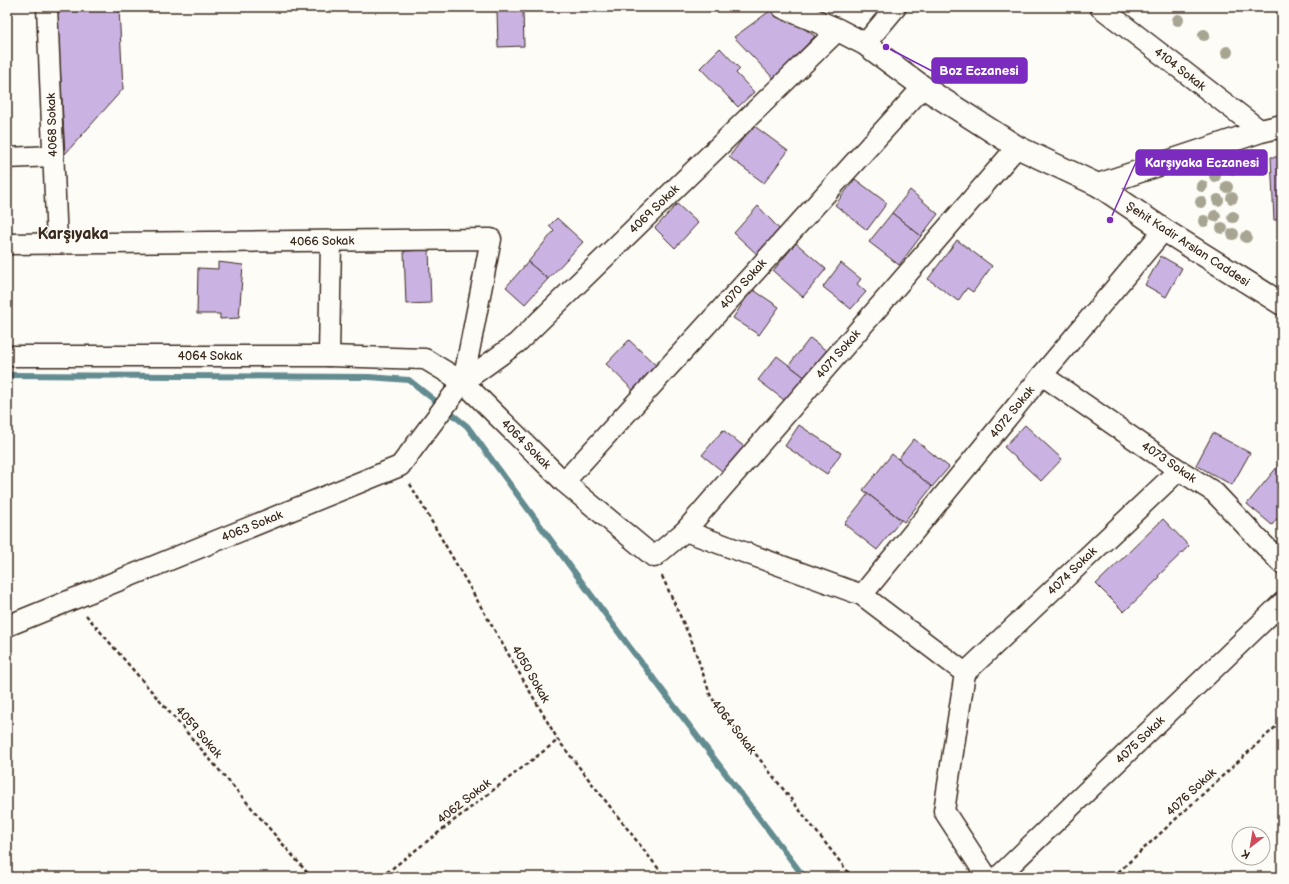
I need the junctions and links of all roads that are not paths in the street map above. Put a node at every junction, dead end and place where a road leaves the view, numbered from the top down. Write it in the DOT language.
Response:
graph roads {
  1 [pos="47,7"];
  2 [pos="783,7"];
  3 [pos="896,7"];
  4 [pos="1100,7"];
  5 [pos="838,30"];
  6 [pos="865,44"];
  7 [pos="923,87"];
  8 [pos="1282,126"];
  9 [pos="1261,131"];
  10 [pos="1017,147"];
  11 [pos="53,156"];
  12 [pos="7,158"];
  13 [pos="1098,185"];
  14 [pos="1164,230"];
  15 [pos="330,241"];
  16 [pos="57,243"];
  17 [pos="7,244"];
  18 [pos="1282,304"];
  19 [pos="7,356"];
  20 [pos="329,356"];
  21 [pos="1042,376"];
  22 [pos="463,382"];
  23 [pos="1179,470"];
  24 [pos="564,482"];
  25 [pos="685,531"];
  26 [pos="654,557"];
  27 [pos="1282,564"];
  28 [pos="862,595"];
  29 [pos="1282,603"];
  30 [pos="7,626"];
  31 [pos="965,673"];
  32 [pos="988,877"];
  33 [pos="998,877"];
  1 -- 11 [label="street, 4068 Sokak"];
  2 -- 5 [label="street, Şehit Kadir Arslan Caddesi"];
  3 -- 6 [label="street"];
  4 -- 9 [label="street, 4104 Sokak"];
  5 -- 6 [label="street, Şehit Kadir Arslan Caddesi"];
  5 -- 22 [label="street, 4069 Sokak"];
  6 -- 7 [label="street, Şehit Kadir Arslan Caddesi"];
  7 -- 10 [label="street, Şehit Kadir Arslan Caddesi"];
  7 -- 24 [label="street, 4070 Sokak"];
  8 -- 9 [label="street"];
  9 -- 13 [label="street"];
  10 -- 13 [label="street, Şehit Kadir Arslan Caddesi"];
  10 -- 25 [label="street, 4071 Sokak"];
  11 -- 12 [label="street"];
  11 -- 16 [label="street, 4068 Sokak"];
  13 -- 14 [label="street, Şehit Kadir Arslan Caddesi"];
  14 -- 18 [label="street, Şehit Kadir Arslan Caddesi"];
  14 -- 21 [label="street, 4072 Sokak"];
  15 -- 16 [label="street, 4066 Sokak"];
  15 -- 20 [label="street"];
  15 -- 22 [label="street, 4066 Sokak"];
  16 -- 17 [label="street, 4066 Sokak"];
  19 -- 20 [label="street, 4064 Sokak"];
  20 -- 22 [label="street, 4064 Sokak"];
  21 -- 23 [label="street, 4073 Sokak"];
  21 -- 28 [label="street, 4072 Sokak"];
  22 -- 24 [label="street, 4064 Sokak"];
  22 -- 30 [label="street, 4063 Sokak"];
  23 -- 27 [label="street, 4073 Sokak"];
  23 -- 31 [label="street, 4074 Sokak"];
  24 -- 26 [label="street, 4064 Sokak"];
  25 -- 26 [label="street, 4071 Sokak"];
  25 -- 28 [label="street"];
  28 -- 31 [label="street"];
  29 -- 33 [label="street, 4075 Sokak"];
  31 -- 32 [label="street"];
}
